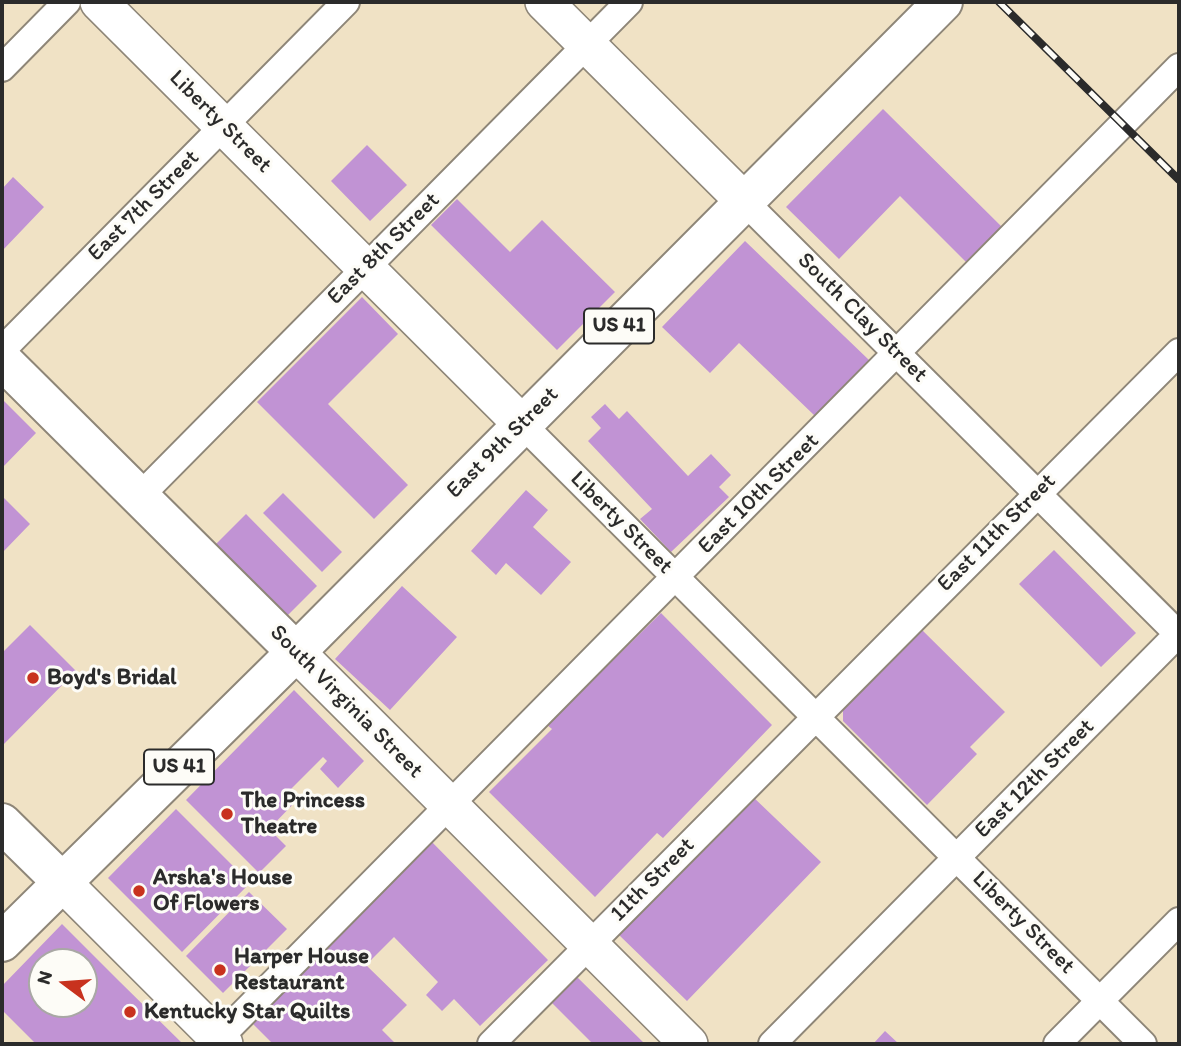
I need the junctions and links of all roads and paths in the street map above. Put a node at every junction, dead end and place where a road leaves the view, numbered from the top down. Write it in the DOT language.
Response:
graph roads {
  1 [pos="67,2"];
  2 [pos="99,2"];
  3 [pos="346,2"];
  4 [pos="544,2"];
  5 [pos="629,2"];
  6 [pos="943,2"];
  7 [pos="587,45"];
  8 [pos="1179,67"];
  9 [pos="2,68"];
  10 [pos="223,126"];
  11 [pos="743,200"];
  12 [pos="366,268"];
  13 [pos="2,350"];
  14 [pos="1179,352"];
  15 [pos="897,354"];
  16 [pos="2,360"];
  17 [pos="522,424"];
  18 [pos="1037,493"];
  19 [pos="139,497"];
  20 [pos="676,577"];
  21 [pos="1179,634"];
  22 [pos="296,652"];
  23 [pos="816,716"];
  24 [pos="450,805"];
  25 [pos="2,823"];
  26 [pos="957,858"];
  27 [pos="62,883"];
  28 [pos="1179,921"];
  29 [pos="2,942"];
  30 [pos="589,944"];
  31 [pos="1101,1000"];
  32 [pos="219,1042"];
  33 [pos="491,1044"];
  34 [pos="689,1044"];
  35 [pos="772,1044"];
  36 [pos="1057,1044"];
  37 [pos="1143,1044"];
  1 -- 9 [label="street"];
  2 -- 10 [label="street, Liberty Street"];
  3 -- 10 [label="street, East 7th Street"];
  4 -- 7 [label="street, South Clay Street"];
  5 -- 7 [label="street, East 8th Street"];
  6 -- 11 [label="main road, East 9th Street / US 41"];
  7 -- 11 [label="street, South Clay Street"];
  7 -- 12 [label="street, East 8th Street"];
  8 -- 15 [label="street, East 10th Street"];
  10 -- 12 [label="street, Liberty Street"];
  10 -- 13 [label="street, East 7th Street"];
  11 -- 15 [label="street, South Clay Street"];
  11 -- 17 [label="main road, East 9th Street / US 41"];
  12 -- 17 [label="street, Liberty Street"];
  12 -- 19 [label="street, East 8th Street"];
  14 -- 18 [label="street, East 11th Street"];
  15 -- 18 [label="street, South Clay Street"];
  15 -- 20 [label="street, East 10th Street"];
  16 -- 19 [label="main road, South Virginia Street"];
  17 -- 20 [label="street, Liberty Street"];
  17 -- 22 [label="main road, East 9th Street / US 41"];
  18 -- 21 [label="street, South Clay Street"];
  18 -- 23 [label="street, East 11th Street"];
  19 -- 22 [label="main road, South Virginia Street"];
  20 -- 23 [label="street, Liberty Street"];
  20 -- 24 [label="street, East 10th Street"];
  21 -- 26 [label="street, East 12th Street"];
  22 -- 24 [label="street, South Virginia Street"];
  22 -- 27 [label="main road, East 9th Street / US 41"];
  23 -- 26 [label="street, Liberty Street"];
  23 -- 30 [label="street, 11th Street"];
  24 -- 30 [label="street, South Virginia Street"];
  24 -- 32 [label="street, East 10th Street"];
  25 -- 27 [label="main road"];
  26 -- 31 [label="street, Liberty Street"];
  26 -- 35 [label="street, East 12th Street"];
  27 -- 29 [label="main road, East 9th Street"];
  27 -- 32 [label="street"];
  28 -- 31 [label="street"];
  30 -- 33 [label="street, 11th Street"];
  30 -- 34 [label="street, South Virginia Street"];
  31 -- 36 [label="street"];
  31 -- 37 [label="street, Liberty Street"];
}
